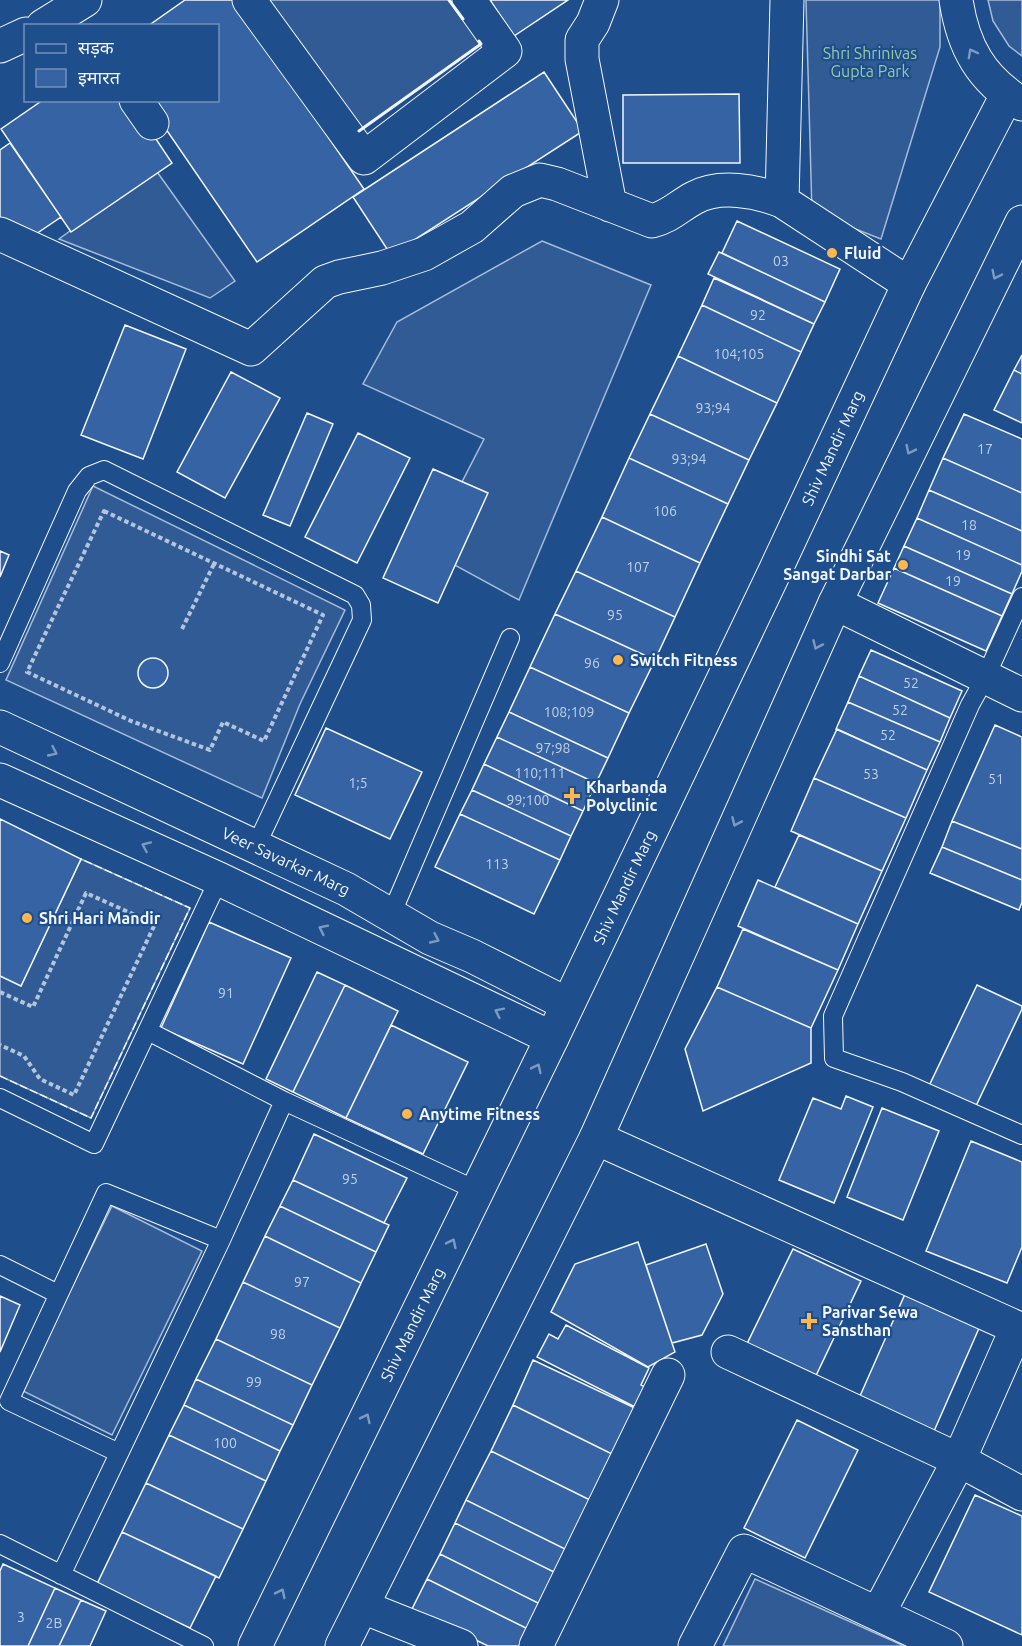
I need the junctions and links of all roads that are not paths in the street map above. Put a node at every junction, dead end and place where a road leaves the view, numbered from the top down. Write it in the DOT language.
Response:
graph roads {
  1 [pos="249,0"];
  2 [pos="469,0"];
  3 [pos="602,0"];
  4 [pos="787,0"];
  5 [pos="956,0"];
  6 [pos="24,35"];
  7 [pos="0,46"];
  8 [pos="1014,100"];
  9 [pos="782,201"];
  10 [pos="609,205"];
  11 [pos="1022,222"];
  12 [pos="0,234"];
  13 [pos="909,284"];
  14 [pos="1022,597"];
  15 [pos="835,603"];
  16 [pos="510,638"];
  17 [pos="0,663"];
  18 [pos="985,678"];
  19 [pos="1022,696"];
  20 [pos="0,727"];
  21 [pos="0,780"];
  22 [pos="256,846"];
  23 [pos="219,879"];
  24 [pos="391,915"];
  25 [pos="567,1004"];
  26 [pos="148,1031"];
  27 [pos="552,1038"];
  28 [pos="0,1098"];
  29 [pos="284,1101"];
  30 [pos="1022,1135"];
  31 [pos="596,1138"];
  32 [pos="478,1191"];
  33 [pos="220,1240"];
  34 [pos="0,1265"];
  35 [pos="58,1294"];
  36 [pos="1020,1325"];
  37 [pos="728,1352"];
  38 [pos="668,1375"];
  39 [pos="119,1453"];
  40 [pos="959,1460"];
  41 [pos="1022,1494"];
  42 [pos="0,1544"];
  43 [pos="61,1575"];
  44 [pos="363,1607"];
  45 [pos="878,1614"];
  46 [pos="204,1646"];
  47 [pos="255,1646"];
  48 [pos="342,1646"];
  49 [pos="461,1646"];
  50 [pos="536,1646"];
  51 [pos="695,1646"];
  52 [pos="946,1646"];
  1 -- 2 [label="street"];
  3 -- 10 [label="street"];
  4 -- 9 [label="street"];
  8 -- 5 [label="street, one-way"];
  6 -- 7 [label="street"];
  8 -- 13 [label="street, Shiv Mandir Marg"];
  9 -- 10 [label="street"];
  9 -- 13 [label="street"];
  10 -- 12 [label="street"];
  11 -- 15 [label="street, one-way"];
  13 -- 25 [label="street, Shiv Mandir Marg"];
  14 -- 18 [label="lane"];
  15 -- 18 [label="street"];
  15 -- 31 [label="street, one-way"];
  16 -- 24 [label="lane"];
  17 -- 22 [label="lane"];
  18 -- 19 [label="street"];
  18 -- 30 [label="lane"];
  20 -- 22 [label="street, Veer Savarkar Marg, one-way"];
  23 -- 21 [label="street, one-way"];
  22 -- 24 [label="street, Veer Savarkar Marg"];
  23 -- 26 [label="lane"];
  27 -- 23 [label="street, one-way"];
  24 -- 25 [label="street, Veer Savarkar Marg, one-way"];
  25 -- 27 [label="street, Shiv Mandir Marg"];
  26 -- 28 [label="lane"];
  26 -- 29 [label="lane"];
  32 -- 27 [label="street, Shiv Mandir Marg, one-way"];
  29 -- 32 [label="lane"];
  29 -- 33 [label="lane"];
  31 -- 36 [label="street"];
  31 -- 44 [label="street"];
  47 -- 32 [label="street, Shiv Mandir Marg, one-way"];
  33 -- 35 [label="lane"];
  33 -- 39 [label="lane"];
  34 -- 35 [label="lane"];
  35 -- 39 [label="lane"];
  36 -- 40 [label="street"];
  37 -- 40 [label="street"];
  38 -- 50 [label="street"];
  39 -- 43 [label="lane"];
  40 -- 41 [label="street"];
  40 -- 45 [label="street"];
  42 -- 43 [label="lane"];
  43 -- 46 [label="lane"];
  44 -- 48 [label="street"];
  44 -- 49 [label="street"];
  45 -- 51 [label="street"];
  45 -- 52 [label="street"];
}
